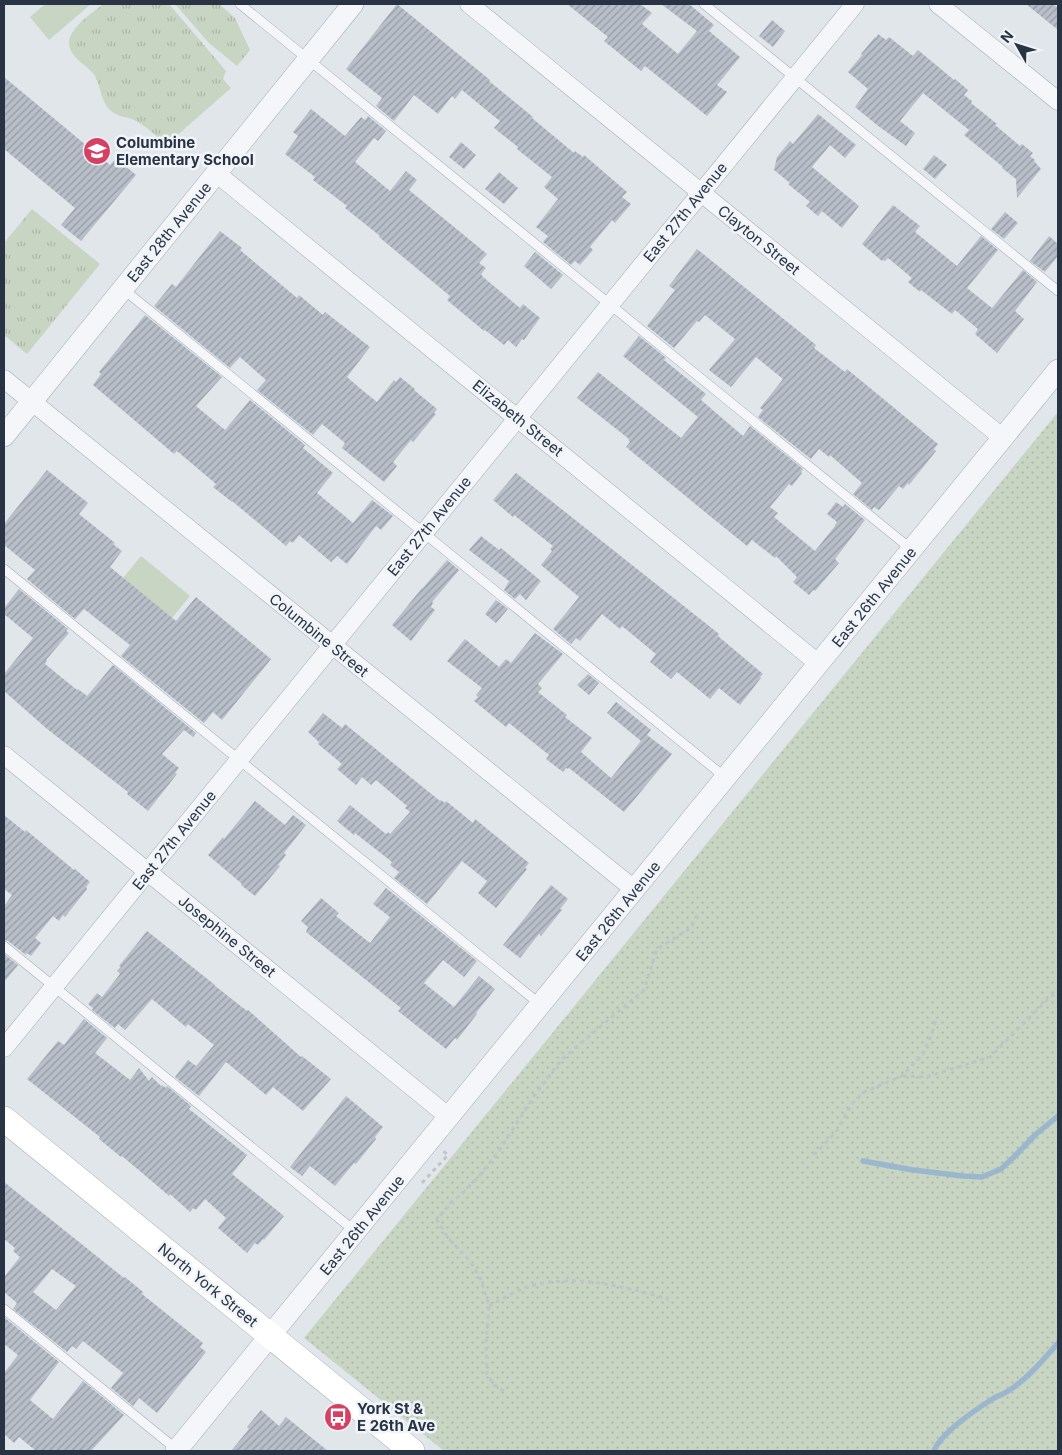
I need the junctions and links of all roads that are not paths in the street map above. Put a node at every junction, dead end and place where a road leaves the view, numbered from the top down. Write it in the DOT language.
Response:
graph roads {
  1 [pos="240,4"];
  2 [pos="353,4"];
  3 [pos="469,4"];
  4 [pos="704,4"];
  5 [pos="855,4"];
  6 [pos="938,4"];
  7 [pos="308,59"];
  8 [pos="795,77"];
  9 [pos="1058,101"];
  10 [pos="216,173"];
  11 [pos="701,192"];
  12 [pos="123,289"];
  13 [pos="1058,291"];
  14 [pos="610,304"];
  15 [pos="1058,370"];
  16 [pos="4,379"];
  17 [pos="32,401"];
  18 [pos="517,417"];
  19 [pos="4,436"];
  20 [pos="1003,438"];
  21 [pos="424,532"];
  22 [pos="912,550"];
  23 [pos="4,569"];
  24 [pos="332,645"];
  25 [pos="819,664"];
  26 [pos="4,756"];
  27 [pos="239,760"];
  28 [pos="726,778"];
  29 [pos="147,872"];
  30 [pos="634,890"];
  31 [pos="4,946"];
  32 [pos="54,987"];
  33 [pos="541,1005"];
  34 [pos="4,1048"];
  35 [pos="450,1117"];
  36 [pos="4,1119"];
  37 [pos="356,1232"];
  38 [pos="4,1309"];
  39 [pos="271,1336"];
  40 [pos="177,1451"];
  41 [pos="412,1451"];
  1 -- 7 [label="lane"];
  2 -- 7 [label="street, East 28th Avenue"];
  3 -- 11 [label="street, Clayton Street"];
  4 -- 8 [label="lane"];
  5 -- 8 [label="street, East 27th Avenue"];
  6 -- 9 [label="street"];
  7 -- 10 [label="street, East 28th Avenue"];
  7 -- 14 [label="lane"];
  8 -- 11 [label="street, East 27th Avenue"];
  8 -- 13 [label="lane"];
  10 -- 12 [label="street, East 28th Avenue"];
  10 -- 18 [label="street, Elizabeth Street"];
  11 -- 14 [label="street, East 27th Avenue"];
  11 -- 20 [label="street, Clayton Street"];
  12 -- 17 [label="street, East 28th Avenue"];
  12 -- 21 [label="lane"];
  14 -- 18 [label="street, East 27th Avenue"];
  14 -- 22 [label="lane"];
  15 -- 20 [label="street, East 26th Avenue"];
  16 -- 17 [label="street, Columbine Street"];
  17 -- 19 [label="street, East 28th Avenue"];
  17 -- 24 [label="street, Columbine Street"];
  18 -- 21 [label="street, East 27th Avenue"];
  18 -- 25 [label="street, Elizabeth Street"];
  20 -- 22 [label="street, East 26th Avenue"];
  21 -- 24 [label="street, East 27th Avenue"];
  21 -- 28 [label="lane"];
  22 -- 25 [label="street, East 26th Avenue"];
  23 -- 27 [label="lane"];
  24 -- 27 [label="street, East 27th Avenue"];
  24 -- 30 [label="street, Columbine Street"];
  25 -- 28 [label="street, East 26th Avenue"];
  26 -- 29 [label="street, Josephine Street"];
  27 -- 29 [label="street, East 27th Avenue"];
  27 -- 33 [label="lane"];
  28 -- 30 [label="street, East 26th Avenue"];
  29 -- 32 [label="street, East 27th Avenue"];
  29 -- 35 [label="street, Josephine Street"];
  30 -- 33 [label="street, East 26th Avenue"];
  31 -- 32 [label="lane"];
  32 -- 34 [label="street, East 27th Avenue"];
  32 -- 37 [label="lane"];
  33 -- 35 [label="street, East 26th Avenue"];
  35 -- 37 [label="street, East 26th Avenue"];
  36 -- 39 [label="main road, North York Street"];
  37 -- 39 [label="street, East 26th Avenue"];
  38 -- 40 [label="lane"];
  39 -- 40 [label="street, East 26th Avenue"];
  39 -- 41 [label="main road, North York Street"];
}
